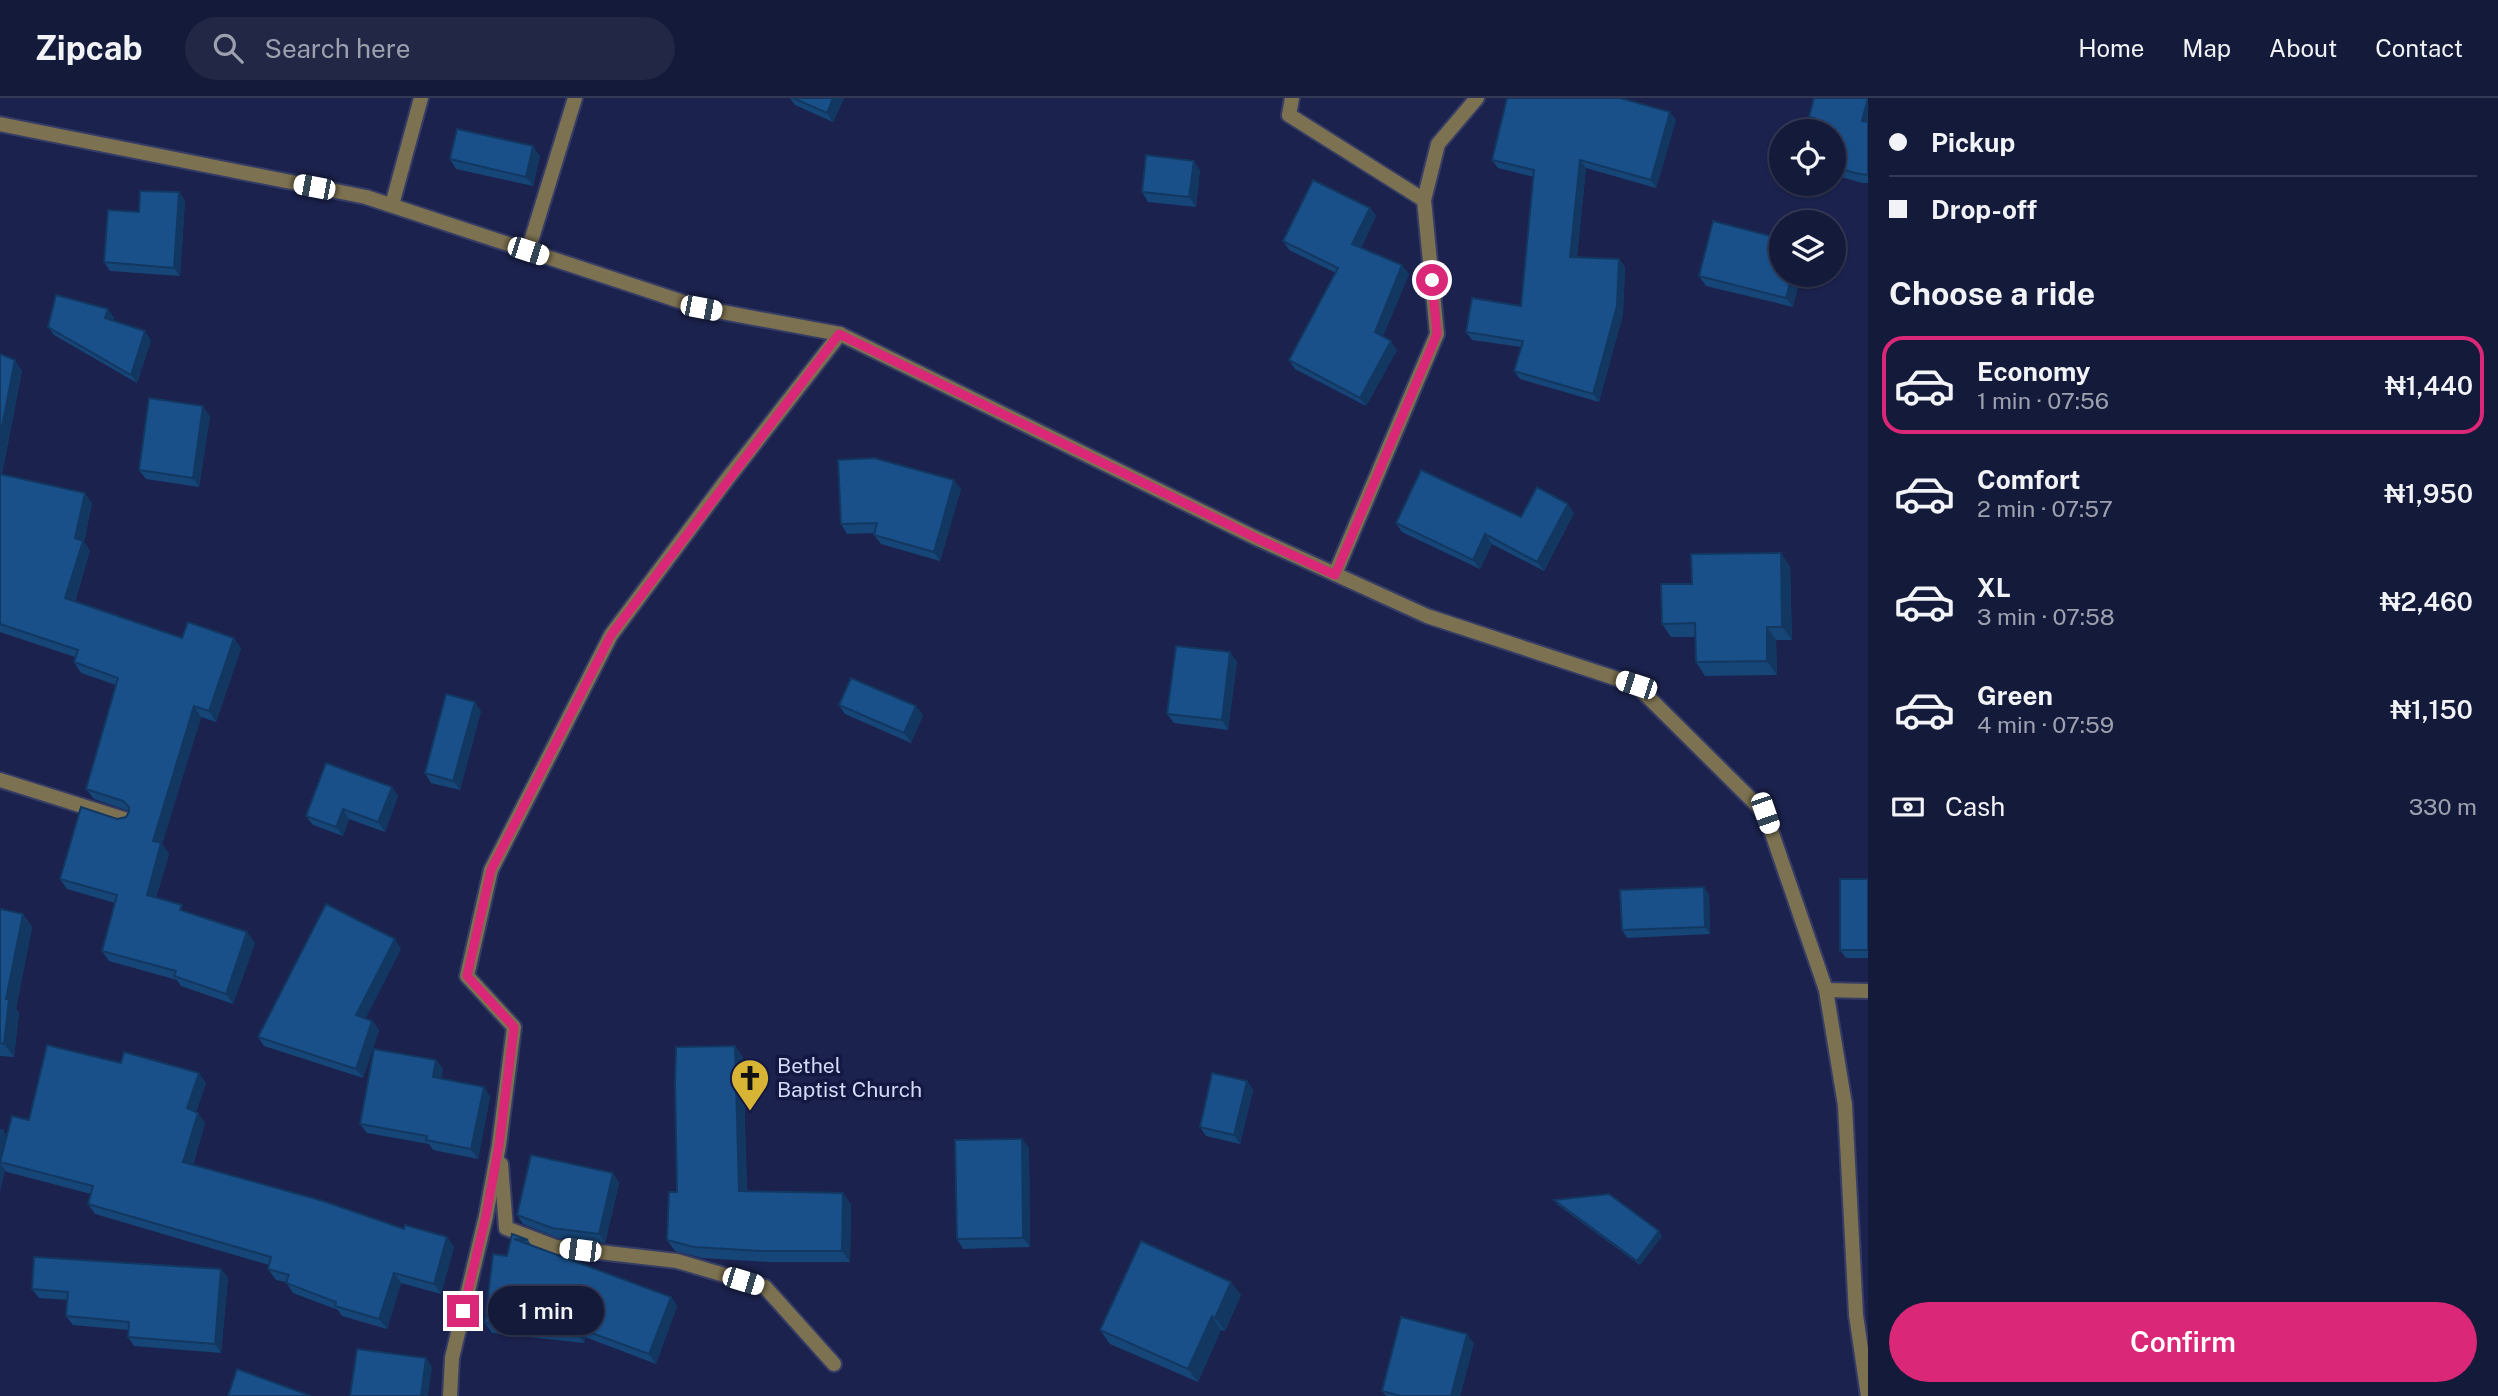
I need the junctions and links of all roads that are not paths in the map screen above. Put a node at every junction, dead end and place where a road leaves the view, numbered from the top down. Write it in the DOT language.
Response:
graph roads {
  1 [pos="421,98"];
  2 [pos="575,98"];
  3 [pos="1292,98"];
  4 [pos="1477,98"];
  5 [pos="0,124"];
  6 [pos="1424,200"];
  7 [pos="392,205"];
  8 [pos="528,251"];
  9 [pos="839,334"];
  10 [pos="1335,575"];
  11 [pos="0,780"];
  12 [pos="127,820"];
  13 [pos="1826,990"];
  14 [pos="1868,990"];
  15 [pos="499,1145"];
  16 [pos="834,1364"];
  17 [pos="450,1396"];
  18 [pos="1868,1396"];
  1 -- 7 [label="street"];
  2 -- 8 [label="street"];
  3 -- 6 [label="street"];
  4 -- 6 [label="street"];
  5 -- 7 [label="street"];
  6 -- 10 [label="street"];
  7 -- 8 [label="street"];
  8 -- 9 [label="street"];
  9 -- 10 [label="street"];
  9 -- 15 [label="street"];
  10 -- 13 [label="street"];
  11 -- 12 [label="street"];
  13 -- 14 [label="street"];
  13 -- 18 [label="street"];
  15 -- 16 [label="street"];
  15 -- 17 [label="street"];
}
